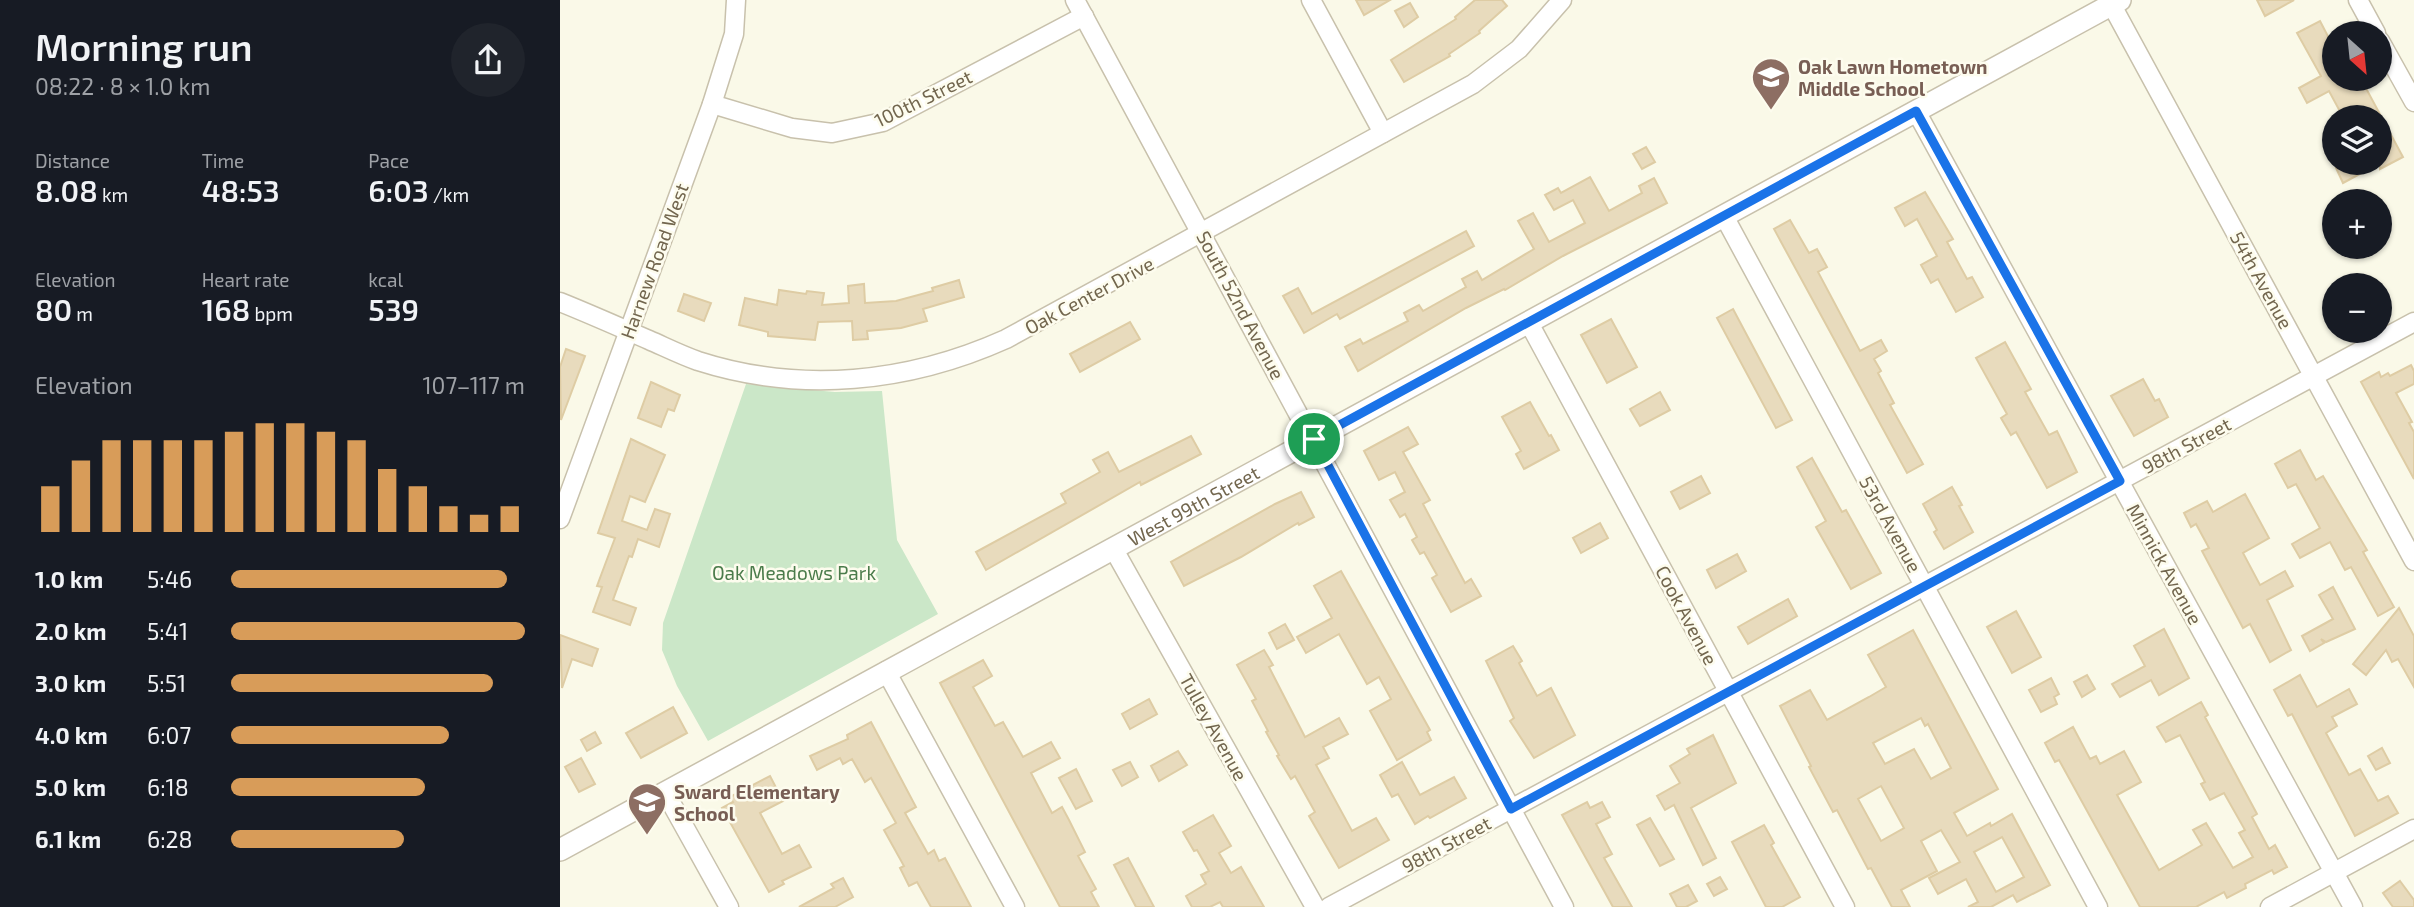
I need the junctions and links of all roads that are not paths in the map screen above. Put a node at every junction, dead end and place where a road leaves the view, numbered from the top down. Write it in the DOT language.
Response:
graph roads {
  1 [pos="736,0"];
  2 [pos="1075,0"];
  3 [pos="1311,0"];
  4 [pos="1562,0"];
  5 [pos="2358,0"];
  6 [pos="2113,2"];
  7 [pos="1084,16"];
  8 [pos="2369,21"];
  9 [pos="2392,63"];
  10 [pos="2414,102"];
  11 [pos="712,104"];
  12 [pos="1916,111"];
  13 [pos="1383,133"];
  14 [pos="1724,216"];
  15 [pos="1202,234"];
  16 [pos="560,302"];
  17 [pos="2414,322"];
  18 [pos="1529,323"];
  19 [pos="628,330"];
  20 [pos="2314,376"];
  21 [pos="1314,439"];
  22 [pos="2120,481"];
  23 [pos="560,519"];
  24 [pos="1112,548"];
  25 [pos="2414,561"];
  26 [pos="1925,586"];
  27 [pos="886,671"];
  28 [pos="1728,692"];
  29 [pos="665,792"];
  30 [pos="1511,809"];
  31 [pos="2414,829"];
  32 [pos="560,850"];
  33 [pos="2334,873"];
  34 [pos="729,907"];
  35 [pos="1015,907"];
  36 [pos="1315,907"];
  37 [pos="1329,907"];
  38 [pos="1564,907"];
  39 [pos="1845,907"];
  40 [pos="2098,907"];
  41 [pos="2270,907"];
  42 [pos="2353,907"];
  1 -- 11 [label="street, Harnew Road West"];
  2 -- 7 [label="street, South 52nd Avenue"];
  3 -- 13 [label="street"];
  4 -- 13 [label="street, Oak Center Drive"];
  5 -- 8 [label="street"];
  6 -- 12 [label="street, West 99th Street"];
  6 -- 20 [label="street, 54th Avenue"];
  7 -- 11 [label="street, 100th Street"];
  7 -- 15 [label="street, South 52nd Avenue"];
  9 -- 10 [label="street"];
  11 -- 19 [label="street, Harnew Road West"];
  12 -- 14 [label="street, West 99th Street"];
  12 -- 22 [label="street, Minnick Avenue"];
  13 -- 15 [label="street, Oak Center Drive"];
  14 -- 18 [label="street, West 99th Street"];
  14 -- 26 [label="street, 53rd Avenue"];
  15 -- 19 [label="street, Oak Center Drive"];
  15 -- 21 [label="street, South 52nd Avenue"];
  16 -- 19 [label="street, Oak Center Drive"];
  17 -- 20 [label="street, 98th Street"];
  18 -- 21 [label="street, West 99th Street"];
  18 -- 28 [label="street, Cook Avenue"];
  19 -- 23 [label="street, Harnew Road West"];
  20 -- 22 [label="street, 98th Street"];
  20 -- 25 [label="street, 54th Avenue"];
  21 -- 24 [label="street, West 99th Street"];
  21 -- 30 [label="street, South 52nd Avenue"];
  22 -- 26 [label="street, 98th Street"];
  22 -- 33 [label="street, Minnick Avenue"];
  24 -- 27 [label="street, West 99th Street"];
  24 -- 36 [label="street, Tulley Avenue"];
  26 -- 28 [label="street, 98th Street"];
  26 -- 40 [label="street, 53rd Avenue"];
  27 -- 29 [label="street, West 99th Street"];
  27 -- 35 [label="street"];
  28 -- 30 [label="street, 98th Street"];
  28 -- 39 [label="street, Cook Avenue"];
  29 -- 32 [label="street, West 99th Street"];
  29 -- 34 [label="street"];
  30 -- 37 [label="street, 98th Street"];
  30 -- 38 [label="street, South 52nd Avenue"];
  31 -- 33 [label="street"];
  33 -- 41 [label="street"];
  33 -- 42 [label="street, Minnick Avenue"];
}
